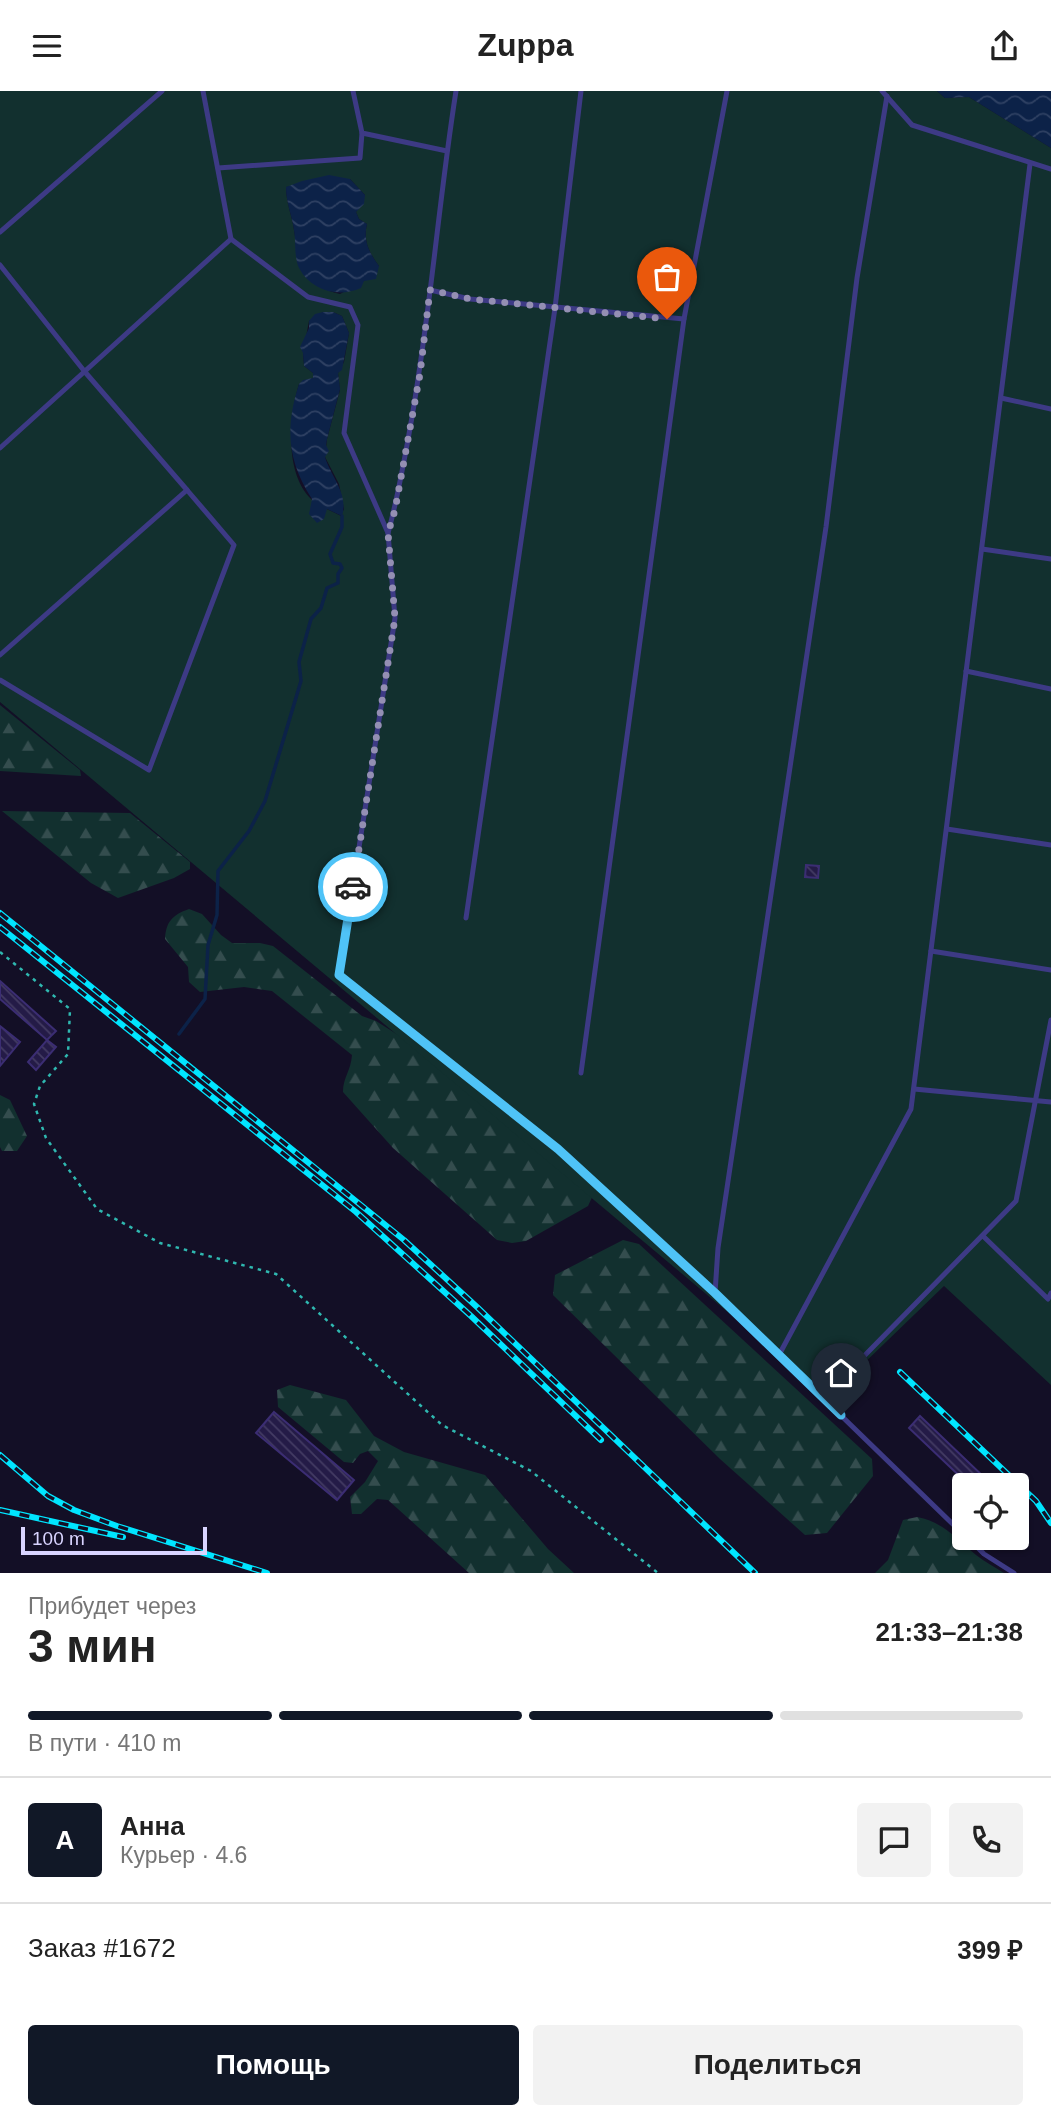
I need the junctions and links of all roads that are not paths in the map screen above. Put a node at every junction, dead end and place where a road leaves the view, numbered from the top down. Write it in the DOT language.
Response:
graph roads {
  1 [pos="162,91"];
  2 [pos="203,91"];
  3 [pos="353,91"];
  4 [pos="456,91"];
  5 [pos="581,91"];
  6 [pos="727,91"];
  7 [pos="885,94"];
  8 [pos="362,133"];
  9 [pos="447,151"];
  10 [pos="1030,164"];
  11 [pos="218,168"];
  12 [pos="1051,169"];
  13 [pos="0,232"];
  14 [pos="231,239"];
  15 [pos="0,265"];
  16 [pos="430,290"];
  17 [pos="555,307"];
  18 [pos="684,319"];
  19 [pos="85,372"];
  20 [pos="1001,398"];
  21 [pos="1051,409"];
  22 [pos="0,448"];
  23 [pos="187,489"];
  24 [pos="388,533"];
  25 [pos="982,549"];
  26 [pos="1051,559"];
  27 [pos="0,655"];
  28 [pos="966,671"];
  29 [pos="0,680"];
  30 [pos="1051,689"];
  31 [pos="947,829"];
  32 [pos="1051,845"];
  33 [pos="466,918"];
  34 [pos="931,951"];
  35 [pos="1051,970"];
  36 [pos="1051,1020"];
  37 [pos="581,1073"];
  38 [pos="914,1090"];
  39 [pos="1036,1099"];
  40 [pos="1051,1102"];
  41 [pos="983,1236"];
  42 [pos="715,1293"];
  43 [pos="1051,1293"];
  44 [pos="779,1356"];
  45 [pos="823,1398"];
  46 [pos="952,1522"];
  47 [pos="981,1550"];
  48 [pos="1014,1573"];
  1 -- 13 [label="lane"];
  2 -- 11 [label="lane"];
  3 -- 8 [label="lane"];
  4 -- 9 [label="lane"];
  5 -- 17 [label="lane"];
  6 -- 18 [label="lane"];
  7 -- 10 [label="lane"];
  7 -- 42 [label="lane"];
  8 -- 9 [label="lane"];
  8 -- 11 [label="lane"];
  9 -- 16 [label="lane"];
  10 -- 12 [label="lane"];
  10 -- 20 [label="lane"];
  11 -- 14 [label="lane"];
  14 -- 19 [label="lane"];
  14 -- 24 [label="lane"];
  15 -- 19 [label="lane"];
  16 -- 17 [label="lane"];
  16 -- 24 [label="lane"];
  17 -- 18 [label="lane"];
  17 -- 33 [label="lane"];
  18 -- 37 [label="lane"];
  19 -- 22 [label="lane"];
  19 -- 23 [label="lane"];
  20 -- 21 [label="lane"];
  20 -- 25 [label="lane"];
  23 -- 27 [label="lane"];
  23 -- 29 [label="lane"];
  24 -- 42 [label="lane"];
  25 -- 26 [label="lane"];
  25 -- 28 [label="lane"];
  28 -- 30 [label="lane"];
  28 -- 31 [label="lane"];
  31 -- 32 [label="lane"];
  31 -- 34 [label="lane"];
  34 -- 35 [label="lane"];
  34 -- 38 [label="lane"];
  36 -- 39 [label="lane"];
  38 -- 39 [label="lane"];
  38 -- 44 [label="lane"];
  39 -- 40 [label="lane"];
  39 -- 41 [label="lane"];
  41 -- 43 [label="lane"];
  41 -- 45 [label="lane"];
  42 -- 44 [label="lane"];
  44 -- 45 [label="lane"];
  45 -- 46 [label="lane"];
  47 -- 48 [label="lane"];
}
